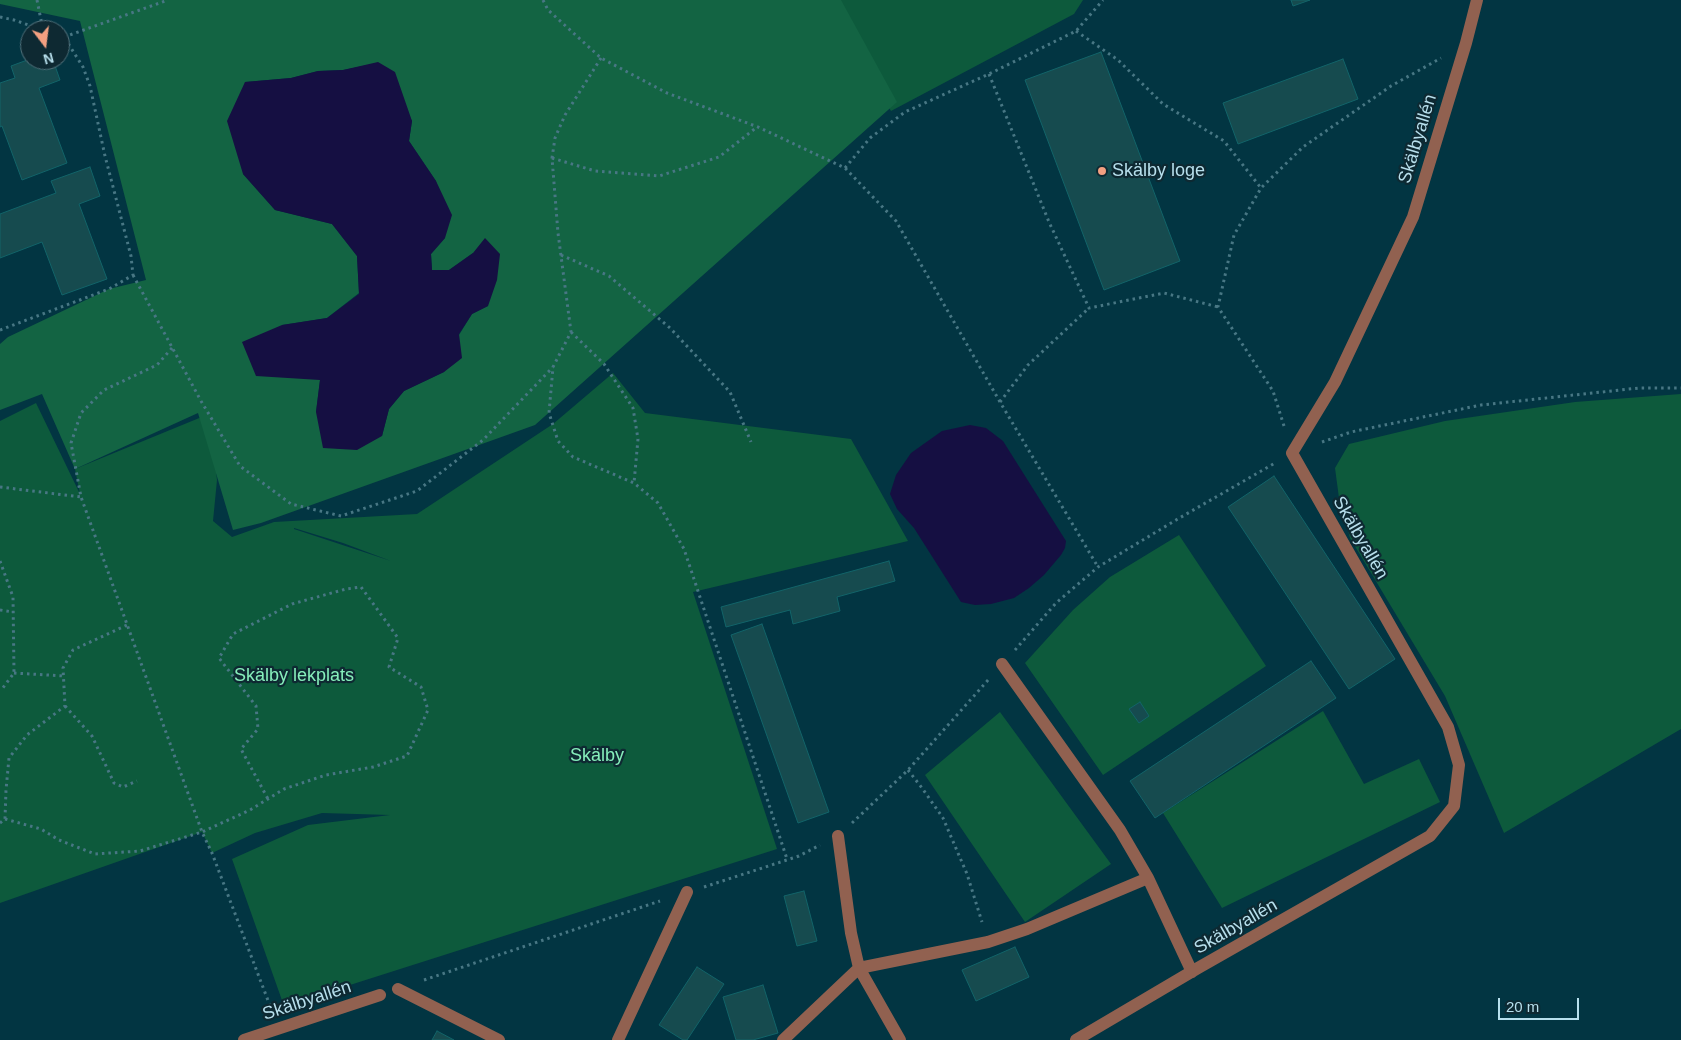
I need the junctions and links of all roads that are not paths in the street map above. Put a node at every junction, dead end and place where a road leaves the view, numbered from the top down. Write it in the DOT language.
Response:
graph roads {
  1 [pos="1476,0"];
  2 [pos="1002,664"];
  3 [pos="838,836"];
  4 [pos="1148,878"];
  5 [pos="687,892"];
  6 [pos="859,968"];
  7 [pos="1192,972"];
  8 [pos="398,989"];
  9 [pos="380,995"];
  10 [pos="244,1040"];
  11 [pos="499,1040"];
  12 [pos="618,1040"];
  13 [pos="783,1040"];
  14 [pos="900,1040"];
  15 [pos="1076,1040"];
  1 -- 7 [label="street, Skälbyallén"];
  2 -- 4 [label="street, Skälbyallén"];
  3 -- 6 [label="street"];
  4 -- 6 [label="street"];
  4 -- 7 [label="street, Skälbyallén"];
  5 -- 12 [label="street"];
  6 -- 13 [label="street"];
  6 -- 14 [label="street"];
  7 -- 15 [label="street, Skälbyallén"];
  8 -- 11 [label="street"];
  9 -- 10 [label="street, Skälbyallén"];
}
